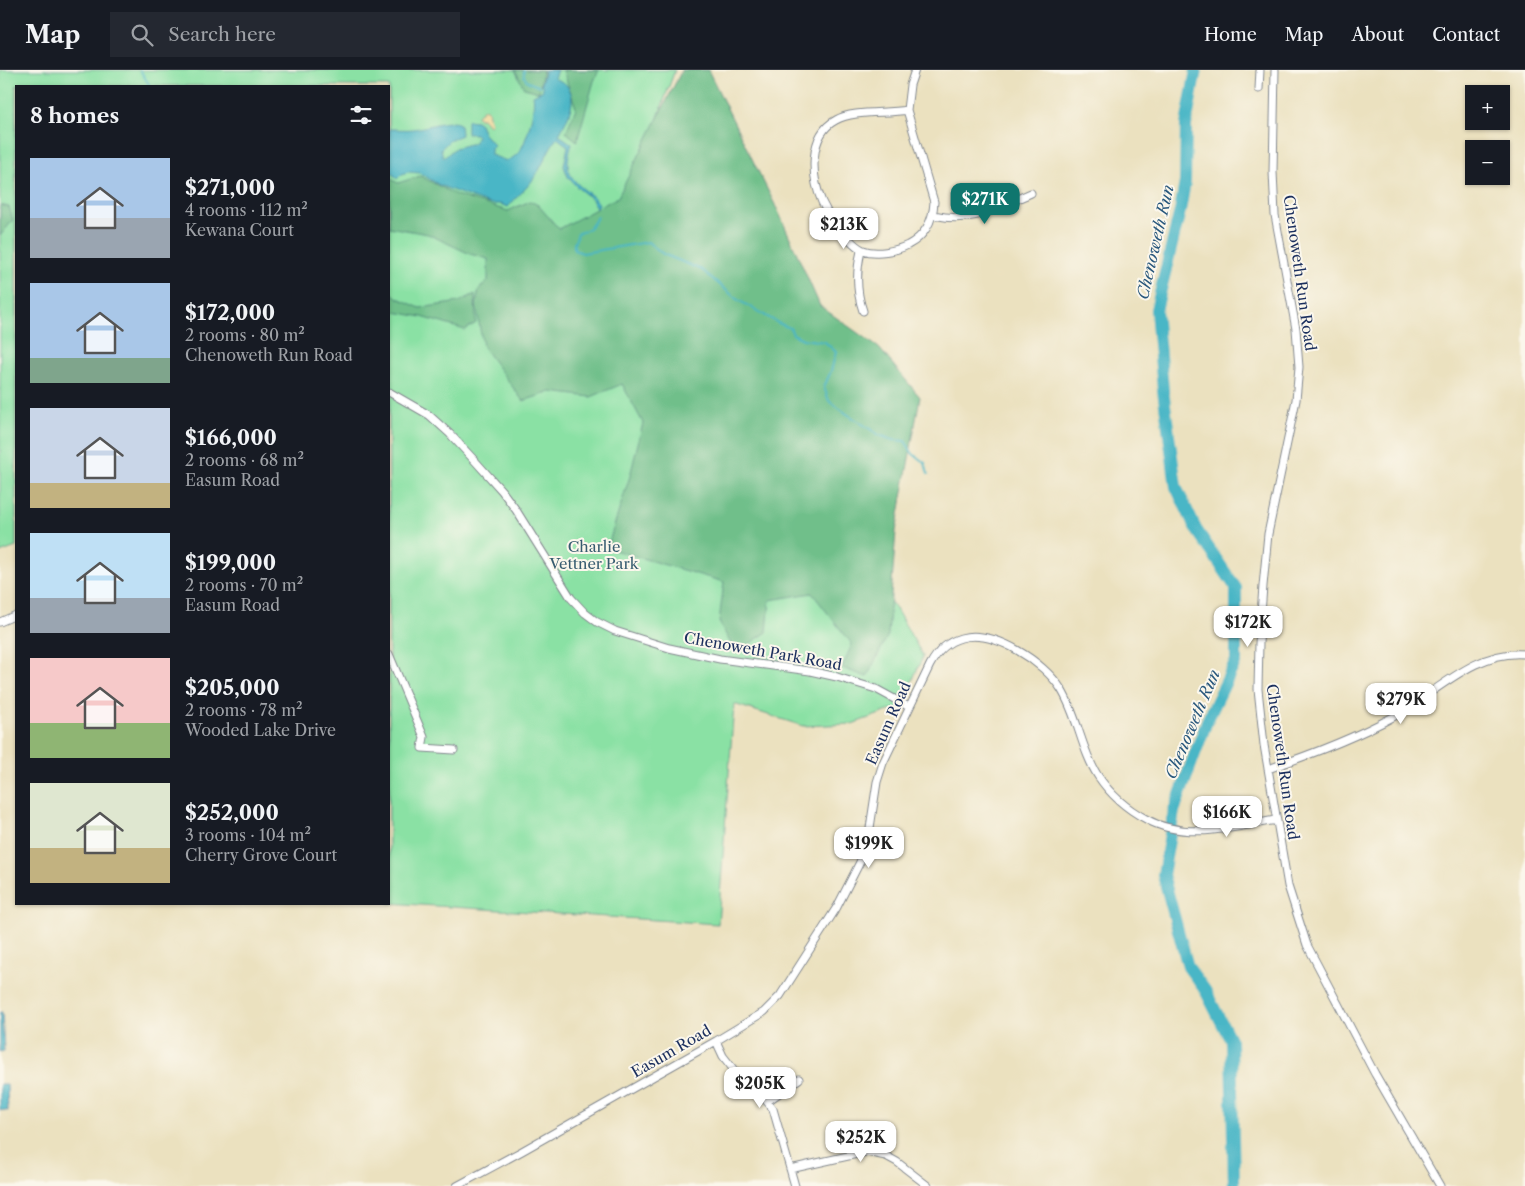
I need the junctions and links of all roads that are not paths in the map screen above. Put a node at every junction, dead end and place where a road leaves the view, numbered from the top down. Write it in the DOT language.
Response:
graph roads {
  1 [pos="914,70"];
  2 [pos="1260,70"];
  3 [pos="1275,70"];
  4 [pos="1259,89"];
  5 [pos="907,110"];
  6 [pos="1031,193"];
  7 [pos="932,215"];
  8 [pos="863,250"];
  9 [pos="863,311"];
  10 [pos="390,393"];
  11 [pos="15,615"];
  12 [pos="0,622"];
  13 [pos="1525,654"];
  14 [pos="390,656"];
  15 [pos="909,707"];
  16 [pos="454,750"];
  17 [pos="1268,769"];
  18 [pos="1276,820"];
  19 [pos="716,1041"];
  20 [pos="799,1078"];
  21 [pos="768,1101"];
  22 [pos="790,1170"];
  23 [pos="457,1186"];
  24 [pos="795,1186"];
  25 [pos="928,1186"];
  26 [pos="1440,1186"];
  1 -- 5 [label="street"];
  2 -- 4 [label="street"];
  3 -- 17 [label="street, Chenoweth Run Road"];
  5 -- 7 [label="street"];
  5 -- 8 [label="street"];
  6 -- 7 [label="street"];
  7 -- 8 [label="street"];
  8 -- 9 [label="street"];
  10 -- 15 [label="street, Chenoweth Park Road"];
  11 -- 12 [label="street"];
  13 -- 17 [label="street"];
  14 -- 16 [label="street"];
  15 -- 18 [label="street, Easum Road"];
  15 -- 19 [label="street, Easum Road"];
  17 -- 18 [label="street, Chenoweth Run Road"];
  18 -- 26 [label="street, Chenoweth Run Road"];
  19 -- 21 [label="street"];
  19 -- 23 [label="street, Easum Road"];
  20 -- 21 [label="street"];
  21 -- 22 [label="street"];
  22 -- 24 [label="street"];
  22 -- 25 [label="street"];
}
